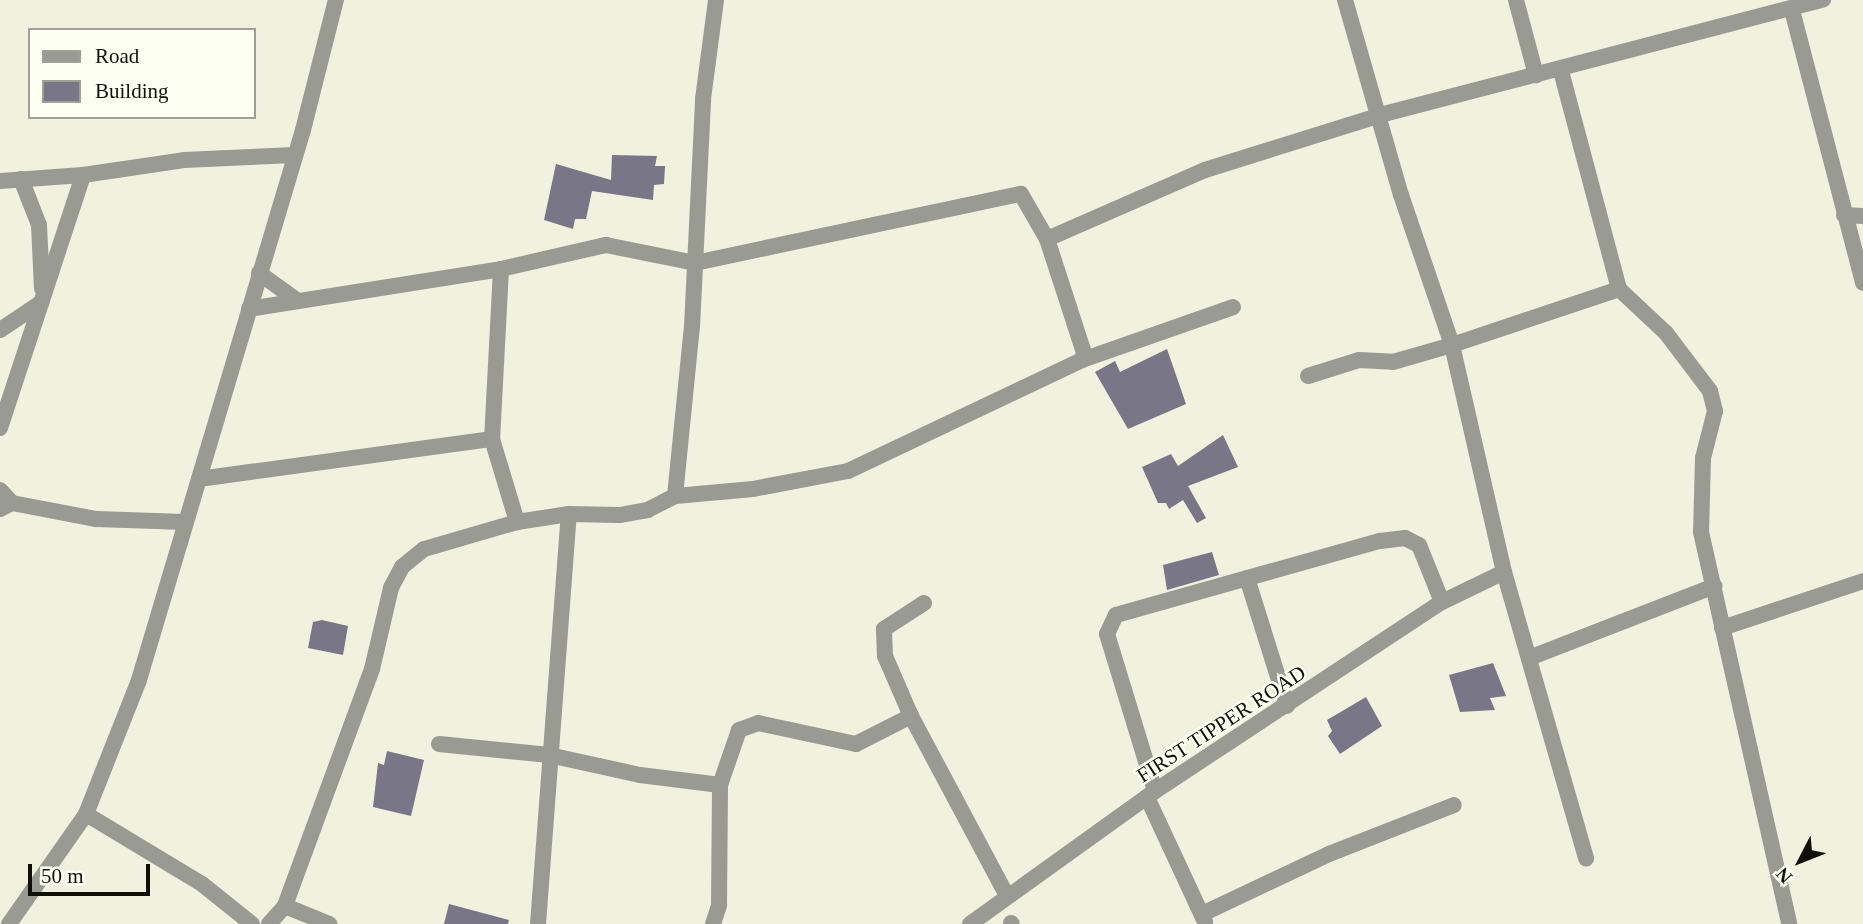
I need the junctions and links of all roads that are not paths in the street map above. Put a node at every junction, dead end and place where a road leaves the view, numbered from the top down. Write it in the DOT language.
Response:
graph roads {
  1 [pos="336,0"];
  2 [pos="716,0"];
  3 [pos="1345,0"];
  4 [pos="1516,0"];
  5 [pos="1823,0"];
  6 [pos="1792,10"];
  7 [pos="1561,71"];
  8 [pos="1536,75"];
  9 [pos="1380,115"];
  10 [pos="295,155"];
  11 [pos="83,175"];
  12 [pos="21,179"];
  13 [pos="0,181"];
  14 [pos="1844,215"];
  15 [pos="1863,216"];
  16 [pos="1047,239"];
  17 [pos="695,263"];
  18 [pos="501,269"];
  19 [pos="259,273"];
  20 [pos="1863,283"];
  21 [pos="1619,289"];
  22 [pos="295,299"];
  23 [pos="42,302"];
  24 [pos="1233,307"];
  25 [pos="249,309"];
  26 [pos="0,330"];
  27 [pos="1452,345"];
  28 [pos="1082,360"];
  29 [pos="1308,376"];
  30 [pos="0,428"];
  31 [pos="492,439"];
  32 [pos="198,479"];
  33 [pos="0,490"];
  34 [pos="675,496"];
  35 [pos="6,506"];
  36 [pos="569,514"];
  37 [pos="185,522"];
  38 [pos="517,522"];
  39 [pos="1504,572"];
  40 [pos="1247,578"];
  41 [pos="1863,582"];
  42 [pos="1715,586"];
  43 [pos="1442,602"];
  44 [pos="924,603"];
  45 [pos="1722,628"];
  46 [pos="1529,658"];
  47 [pos="1287,706"];
  48 [pos="911,716"];
  49 [pos="439,744"];
  50 [pos="549,755"];
  51 [pos="720,785"];
  52 [pos="1151,794"];
  53 [pos="1454,805"];
  54 [pos="86,814"];
  55 [pos="1586,858"];
  56 [pos="1007,896"];
  57 [pos="285,906"];
  58 [pos="1204,919"];
  59 [pos="9,924"];
  60 [pos="252,924"];
  61 [pos="269,924"];
  62 [pos="329,924"];
  63 [pos="538,924"];
  64 [pos="713,924"];
  65 [pos="970,924"];
  66 [pos="1789,924"];
  1 -- 10 [label="street"];
  2 -- 17 [label="street"];
  3 -- 9 [label="street"];
  4 -- 8 [label="street"];
  5 -- 6 [label="street"];
  6 -- 7 [label="street"];
  6 -- 14 [label="street"];
  7 -- 8 [label="street"];
  7 -- 21 [label="street"];
  8 -- 9 [label="street"];
  9 -- 16 [label="street"];
  9 -- 27 [label="street"];
  10 -- 11 [label="street"];
  10 -- 19 [label="street"];
  11 -- 12 [label="street"];
  11 -- 23 [label="street"];
  12 -- 13 [label="street"];
  12 -- 23 [label="street"];
  14 -- 15 [label="street"];
  14 -- 20 [label="street"];
  16 -- 17 [label="street"];
  16 -- 28 [label="street"];
  17 -- 18 [label="street"];
  17 -- 34 [label="street"];
  18 -- 22 [label="street"];
  18 -- 31 [label="street"];
  19 -- 22 [label="street"];
  19 -- 25 [label="street"];
  21 -- 27 [label="street"];
  21 -- 42 [label="street"];
  22 -- 25 [label="street"];
  23 -- 26 [label="street"];
  23 -- 30 [label="street"];
  24 -- 28 [label="street"];
  25 -- 32 [label="street"];
  27 -- 29 [label="street"];
  27 -- 39 [label="street"];
  28 -- 34 [label="street"];
  31 -- 32 [label="street"];
  31 -- 38 [label="street"];
  32 -- 37 [label="street"];
  33 -- 35 [label="street"];
  34 -- 36 [label="street"];
  35 -- 37 [label="street"];
  36 -- 38 [label="street"];
  36 -- 50 [label="street"];
  37 -- 54 [label="street"];
  38 -- 57 [label="street"];
  39 -- 43 [label="street, FIRST TIPPER ROAD"];
  39 -- 46 [label="street"];
  40 -- 43 [label="street"];
  40 -- 47 [label="street"];
  40 -- 52 [label="street"];
  41 -- 45 [label="street"];
  42 -- 45 [label="street"];
  42 -- 46 [label="street"];
  43 -- 47 [label="street, FIRST TIPPER ROAD"];
  44 -- 48 [label="street"];
  45 -- 66 [label="street"];
  46 -- 55 [label="street"];
  47 -- 52 [label="street, FIRST TIPPER ROAD"];
  48 -- 51 [label="street"];
  48 -- 56 [label="street"];
  49 -- 50 [label="street"];
  50 -- 51 [label="street"];
  50 -- 63 [label="street"];
  51 -- 64 [label="street"];
  52 -- 56 [label="street, FIRST TIPPER ROAD"];
  52 -- 58 [label="street"];
  53 -- 58 [label="street"];
  54 -- 59 [label="street"];
  54 -- 60 [label="street"];
  56 -- 65 [label="street, FIRST TIPPER ROAD"];
  57 -- 61 [label="street"];
  57 -- 62 [label="street"];
}
